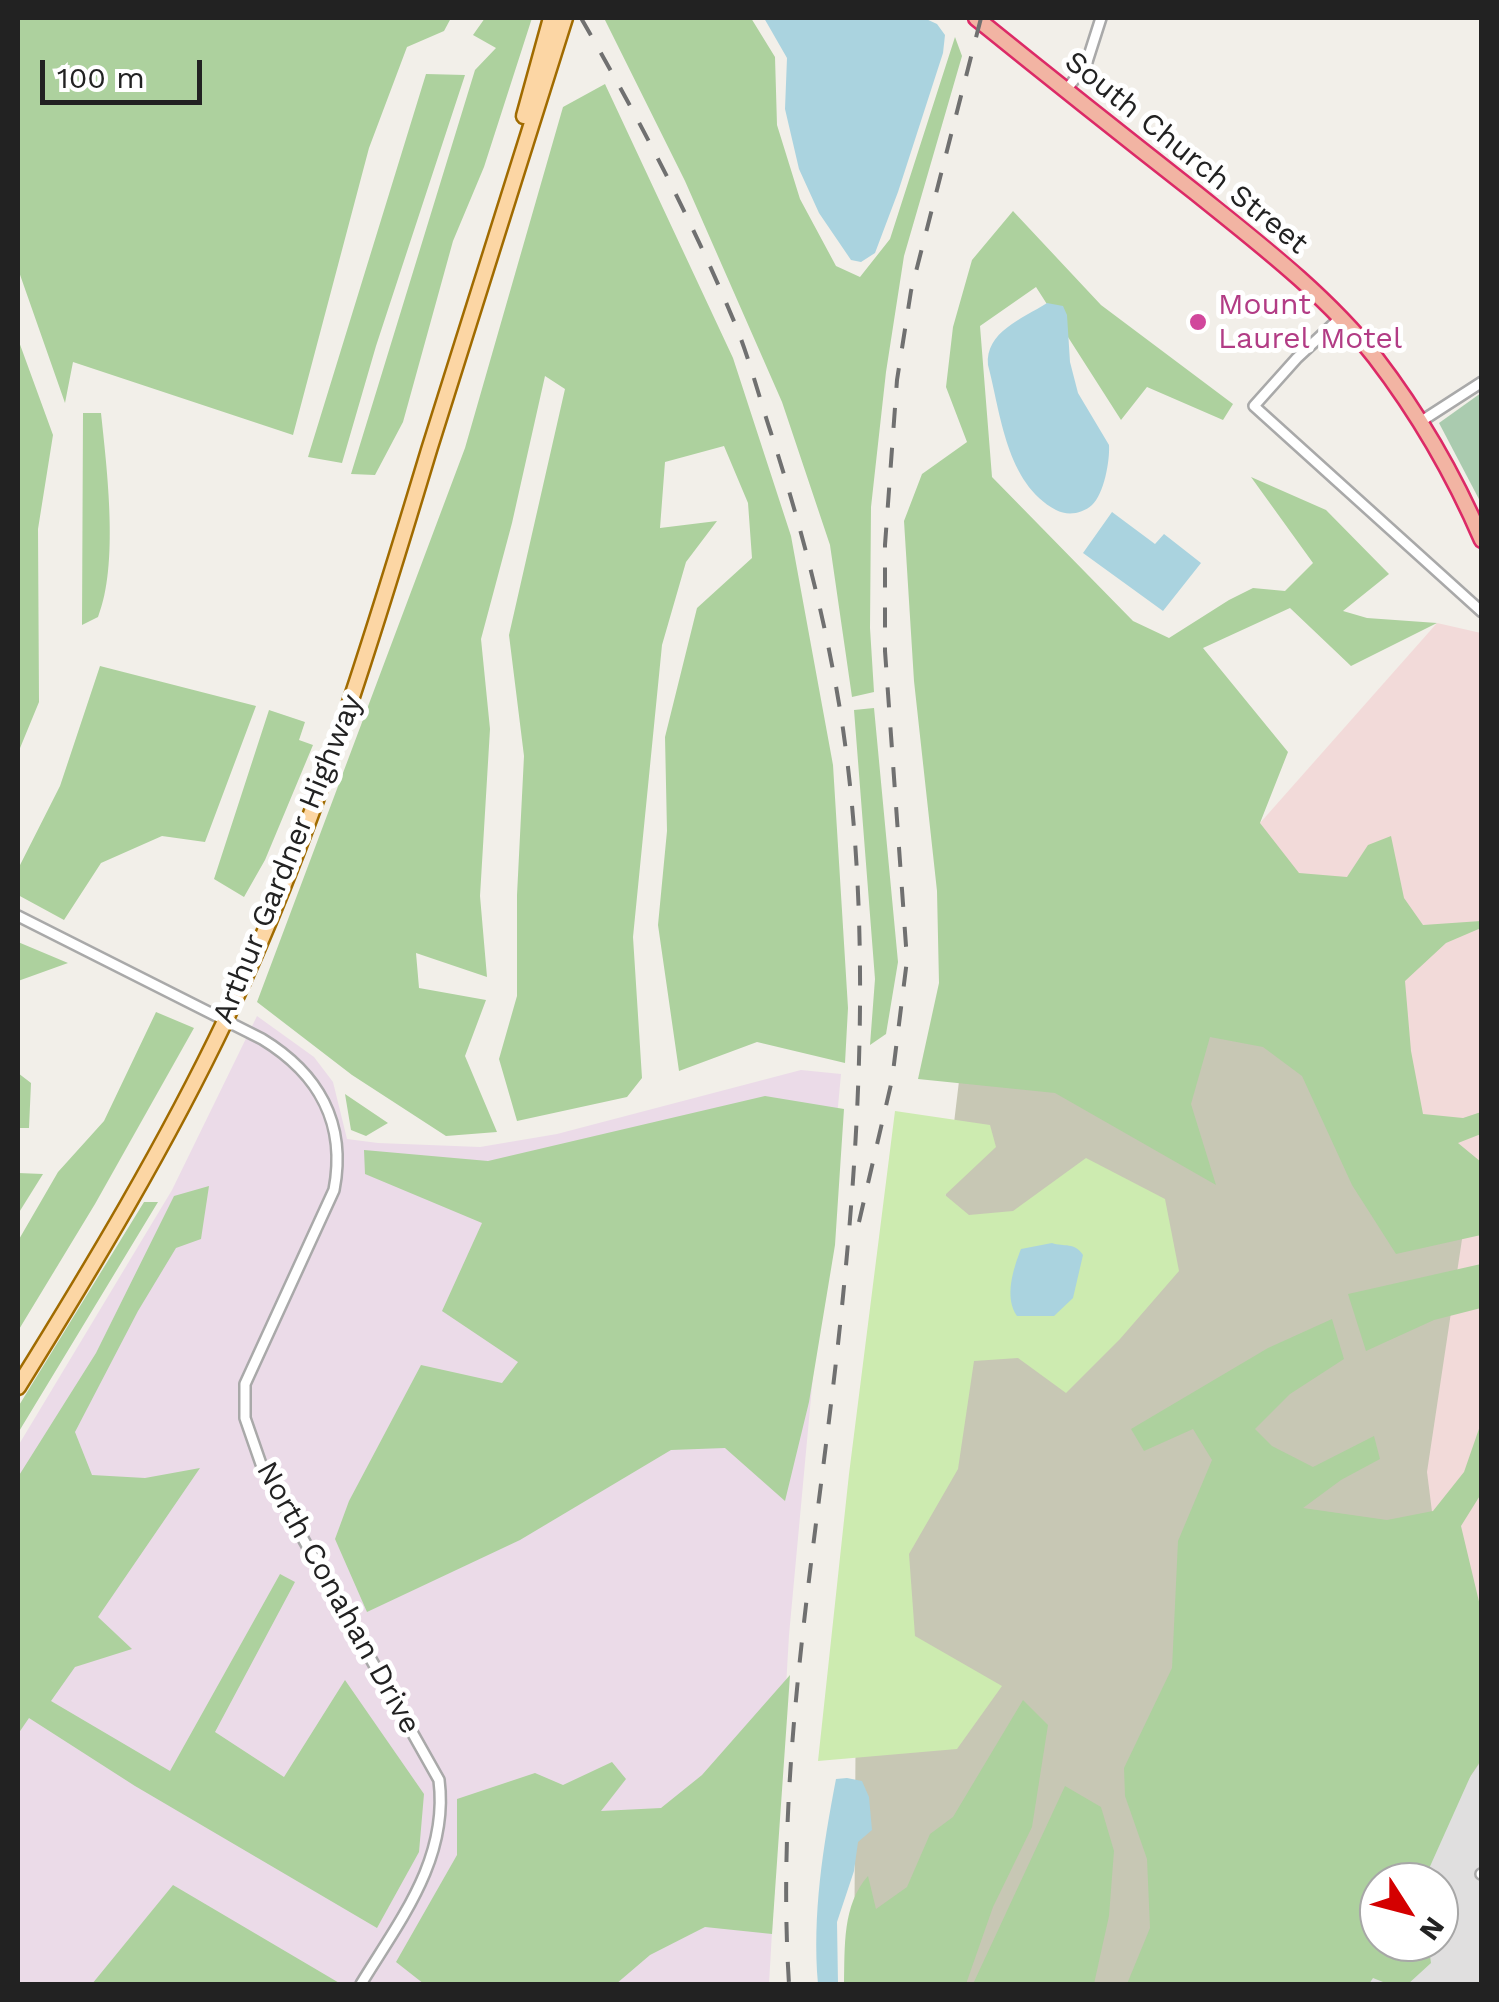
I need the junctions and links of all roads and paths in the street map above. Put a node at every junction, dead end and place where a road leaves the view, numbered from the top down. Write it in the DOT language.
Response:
graph roads {
  1 [pos="552,18"];
  2 [pos="565,18"];
  3 [pos="976,18"];
  4 [pos="1101,18"];
  5 [pos="1066,90"];
  6 [pos="1339,319"];
  7 [pos="459,353"];
  8 [pos="1482,382"];
  9 [pos="1420,422"];
  10 [pos="1482,540"];
  11 [pos="1482,612"];
  12 [pos="18,916"];
  13 [pos="225,1020"];
  14 [pos="18,1387"];
  15 [pos="360,1984"];
  1 -- 7 [label="main road, Arthur Gardner Highway"];
  2 -- 7 [label="main road, Arthur Gardner Highway"];
  3 -- 5 [label="highway, South Church Street"];
  4 -- 5 [label="street"];
  5 -- 6 [label="highway, South Church Street"];
  6 -- 9 [label="highway, South Church Street"];
  6 -- 11 [label="street"];
  7 -- 13 [label="main road, Arthur Gardner Highway"];
  8 -- 9 [label="street"];
  9 -- 10 [label="highway, South Church Street"];
  12 -- 13 [label="street, North Conahan Drive"];
  13 -- 14 [label="main road, Arthur Gardner Highway"];
  13 -- 15 [label="street, North Conahan Drive"];
}
